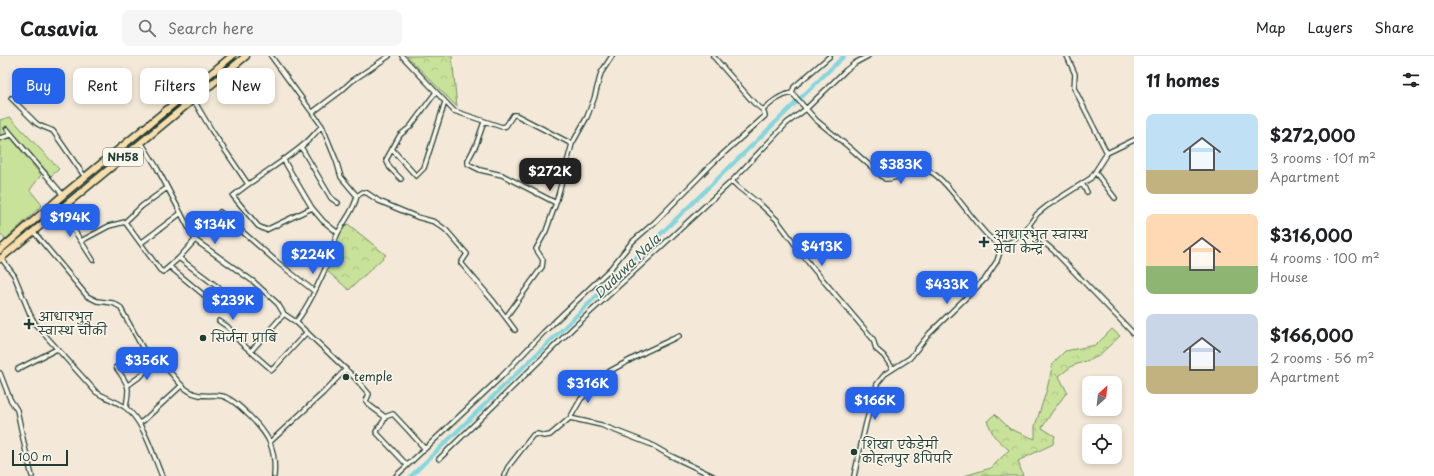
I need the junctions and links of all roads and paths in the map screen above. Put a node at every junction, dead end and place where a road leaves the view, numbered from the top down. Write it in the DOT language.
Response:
graph roads {
  1 [pos="232,56"];
  2 [pos="246,56"];
  3 [pos="271,56"];
  4 [pos="389,56"];
  5 [pos="402,56"];
  6 [pos="612,56"];
  7 [pos="713,56"];
  8 [pos="830,56"];
  9 [pos="868,56"];
  10 [pos="1067,56"];
  11 [pos="209,87"];
  12 [pos="436,92"];
  13 [pos="792,93"];
  14 [pos="11,98"];
  15 [pos="445,102"];
  16 [pos="188,104"];
  17 [pos="195,104"];
  18 [pos="805,107"];
  19 [pos="763,110"];
  20 [pos="312,112"];
  21 [pos="484,122"];
  22 [pos="322,126"];
  23 [pos="7,129"];
  24 [pos="11,136"];
  25 [pos="0,138"];
  26 [pos="1134,140"];
  27 [pos="141,142"];
  28 [pos="572,144"];
  29 [pos="301,147"];
  30 [pos="392,149"];
  31 [pos="1107,153"];
  32 [pos="284,159"];
  33 [pos="1095,172"];
  34 [pos="85,177"];
  35 [pos="401,179"];
  36 [pos="732,180"];
  37 [pos="248,184"];
  38 [pos="1082,184"];
  39 [pos="167,188"];
  40 [pos="1087,192"];
  41 [pos="63,195"];
  42 [pos="357,196"];
  43 [pos="1115,198"];
  44 [pos="338,203"];
  45 [pos="556,203"];
  46 [pos="60,208"];
  47 [pos="312,208"];
  48 [pos="220,212"];
  49 [pos="181,213"];
  50 [pos="125,222"];
  51 [pos="1029,225"];
  52 [pos="33,231"];
  53 [pos="338,233"];
  54 [pos="195,240"];
  55 [pos="80,241"];
  56 [pos="141,243"];
  57 [pos="1001,245"];
  58 [pos="0,250"];
  59 [pos="1,258"];
  60 [pos="179,258"];
  61 [pos="93,260"];
  62 [pos="170,267"];
  63 [pos="314,291"];
  64 [pos="205,296"];
  65 [pos="235,300"];
  66 [pos="284,314"];
  67 [pos="506,317"];
  68 [pos="219,321"];
  69 [pos="296,322"];
  70 [pos="515,330"];
  71 [pos="307,332"];
  72 [pos="1134,334"];
  73 [pos="680,336"];
  74 [pos="57,349"];
  75 [pos="251,351"];
  76 [pos="151,363"];
  77 [pos="116,367"];
  78 [pos="18,369"];
  79 [pos="346,369"];
  80 [pos="893,369"];
  81 [pos="0,373"];
  82 [pos="128,385"];
  83 [pos="181,386"];
  84 [pos="126,408"];
  85 [pos="386,416"];
  86 [pos="570,418"];
  87 [pos="139,422"];
  88 [pos="270,442"];
  89 [pos="425,449"];
  90 [pos="439,458"];
  91 [pos="407,465"];
  92 [pos="32,476"];
  93 [pos="162,476"];
  94 [pos="274,476"];
  95 [pos="396,476"];
  96 [pos="504,476"];
  97 [pos="713,476"];
  98 [pos="854,476"];
  1 -- 34 [label="highway, NH58"];
  2 -- 11 [label="highway, NH58"];
  3 -- 20 [label="street"];
  4 -- 20 [label="street"];
  5 -- 12 [label="street"];
  6 -- 28 [label="street"];
  7 -- 19 [label="street"];
  8 -- 13 [label="street"];
  9 -- 18 [label="street"];
  10 -- 31 [label="street"];
  12 -- 15 [label="street"];
  12 -- 30 [label="street"];
  13 -- 18 [label="street"];
  13 -- 19 [label="street"];
  14 -- 34 [label="street"];
  15 -- 21 [label="street"];
  15 -- 30 [label="street"];
  16 -- 27 [label="highway, NH58"];
  17 -- 37 [label="street"];
  18 -- 36 [label="street"];
  18 -- 57 [label="street"];
  19 -- 89 [label="street"];
  20 -- 22 [label="street"];
  21 -- 28 [label="street"];
  21 -- 45 [label="street"];
  22 -- 29 [label="street"];
  22 -- 42 [label="street"];
  23 -- 24 [label="street"];
  24 -- 25 [label="street"];
  24 -- 41 [label="street"];
  26 -- 31 [label="street"];
  27 -- 39 [label="street"];
  27 -- 46 [label="highway, NH58"];
  28 -- 45 [label="street"];
  29 -- 32 [label="street"];
  29 -- 44 [label="street"];
  30 -- 35 [label="street"];
  31 -- 33 [label="street"];
  32 -- 37 [label="street"];
  32 -- 47 [label="street"];
  33 -- 38 [label="street"];
  33 -- 43 [label="street"];
  34 -- 41 [label="highway, NH58"];
  36 -- 80 [label="street"];
  36 -- 90 [label="street"];
  37 -- 47 [label="street"];
  38 -- 40 [label="street"];
  38 -- 51 [label="street"];
  39 -- 49 [label="street"];
  39 -- 50 [label="street"];
  41 -- 58 [label="highway, NH58"];
  42 -- 53 [label="street"];
  42 -- 67 [label="street"];
  45 -- 67 [label="street"];
  46 -- 52 [label="highway, NH58"];
  46 -- 55 [label="street"];
  47 -- 53 [label="street"];
  48 -- 63 [label="street"];
  49 -- 54 [label="street"];
  49 -- 56 [label="street"];
  50 -- 55 [label="street"];
  50 -- 56 [label="street"];
  51 -- 57 [label="street"];
  51 -- 72 [label="street"];
  52 -- 59 [label="highway, NH58"];
  52 -- 76 [label="street"];
  53 -- 63 [label="street"];
  54 -- 60 [label="street"];
  54 -- 66 [label="street"];
  55 -- 61 [label="street"];
  56 -- 62 [label="street"];
  57 -- 80 [label="street"];
  59 -- 74 [label="street"];
  60 -- 62 [label="street"];
  60 -- 65 [label="street"];
  62 -- 64 [label="street"];
  63 -- 69 [label="street"];
  66 -- 69 [label="street"];
  66 -- 75 [label="street"];
  67 -- 70 [label="street"];
  68 -- 75 [label="street"];
  69 -- 71 [label="street"];
  71 -- 75 [label="street"];
  71 -- 79 [label="street"];
  73 -- 86 [label="street"];
  74 -- 78 [label="street"];
  74 -- 84 [label="street"];
  76 -- 82 [label="street"];
  76 -- 83 [label="street"];
  77 -- 82 [label="street"];
  79 -- 85 [label="street"];
  79 -- 88 [label="street"];
  80 -- 98 [label="street"];
  81 -- 92 [label="street"];
  82 -- 84 [label="street"];
  83 -- 87 [label="street"];
  83 -- 88 [label="street"];
  84 -- 87 [label="street"];
  85 -- 89 [label="street"];
  85 -- 91 [label="street"];
  86 -- 96 [label="street"];
  86 -- 97 [label="street"];
  87 -- 93 [label="street"];
  88 -- 94 [label="street"];
  89 -- 91 [label="street"];
  91 -- 95 [label="street"];
}
